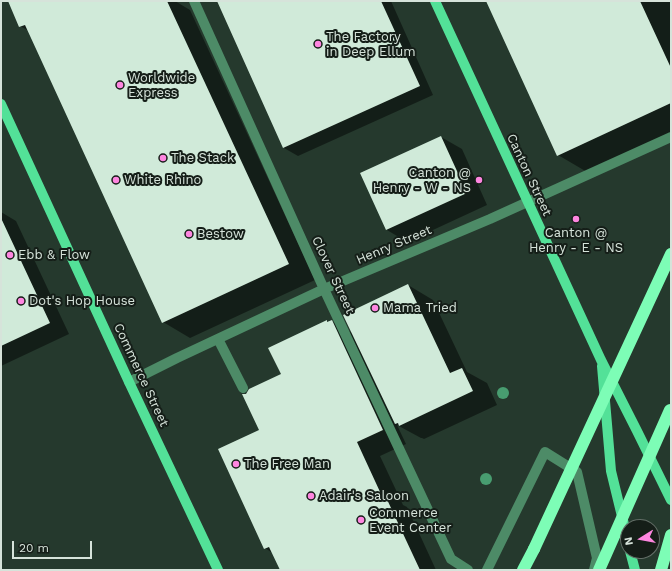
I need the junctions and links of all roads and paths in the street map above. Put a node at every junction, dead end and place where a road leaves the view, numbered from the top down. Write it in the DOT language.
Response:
graph roads {
  1 [pos="194,1"];
  2 [pos="435,1"];
  3 [pos="1,104"];
  4 [pos="5,121"];
  5 [pos="671,137"];
  6 [pos="527,202"];
  7 [pos="671,254"];
  8 [pos="324,289"];
  9 [pos="218,339"];
  10 [pos="601,360"];
  11 [pos="129,382"];
  12 [pos="244,388"];
  13 [pos="671,408"];
  14 [pos="671,500"];
  15 [pos="623,519"];
  16 [pos="671,535"];
  17 [pos="534,549"];
  18 [pos="632,559"];
  19 [pos="218,570"];
  20 [pos="468,570"];
  21 [pos="487,570"];
  22 [pos="523,570"];
  23 [pos="529,570"];
  24 [pos="594,570"];
  25 [pos="599,570"];
  26 [pos="635,570"];
  27 [pos="661,570"];
  1 -- 8 [label="street, Clover Street"];
  2 -- 6 [label="main road, Canton Street"];
  3 -- 4 [label="main road, Commerce Street"];
  4 -- 11 [label="main road, Commerce Street"];
  5 -- 6 [label="street, Henry Street"];
  6 -- 8 [label="street, Henry Street"];
  6 -- 10 [label="main road, Canton Street"];
  7 -- 17 [label="highway, bridge"];
  8 -- 9 [label="street, Henry Street"];
  8 -- 20 [label="street, Clover Street"];
  9 -- 11 [label="street, Henry Street"];
  9 -- 12 [label="street"];
  10 -- 14 [label="main road, Canton Street"];
  10 -- 15 [label="main road, Canton Street"];
  11 -- 19 [label="main road, Commerce Street"];
  13 -- 25 [label="highway, bridge"];
  16 -- 27 [label="highway"];
  17 -- 22 [label="highway"];
  17 -- 23 [label="highway"];
  18 -- 26 [label="main road"];
  21 -- 24 [label="street"];
}
